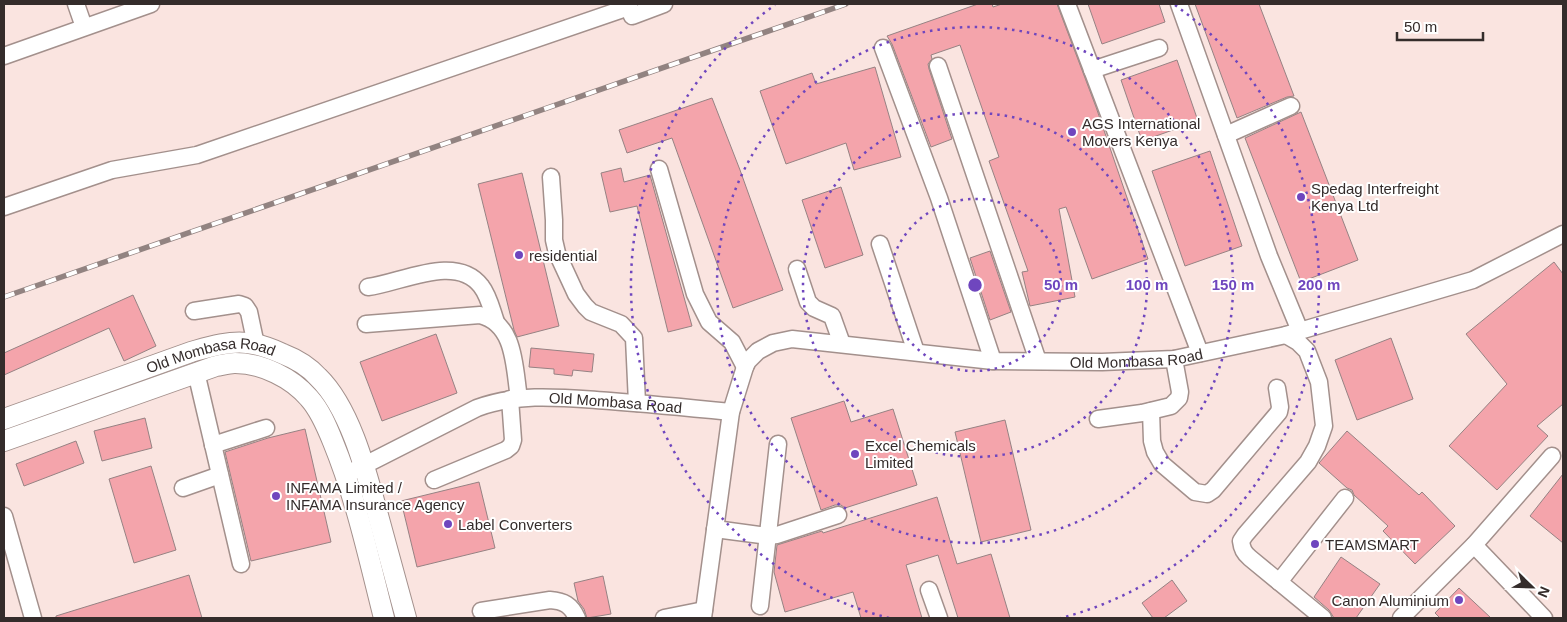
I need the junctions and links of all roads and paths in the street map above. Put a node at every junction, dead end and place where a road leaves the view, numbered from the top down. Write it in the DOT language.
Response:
graph roads {
  1 [pos="76,4"];
  2 [pos="151,4"];
  3 [pos="664,4"];
  4 [pos="1067,4"];
  5 [pos="1179,4"];
  6 [pos="628,6"];
  7 [pos="84,27"];
  8 [pos="883,48"];
  9 [pos="1159,48"];
  10 [pos="4,56"];
  11 [pos="938,66"];
  12 [pos="1092,70"];
  13 [pos="1291,106"];
  14 [pos="1226,135"];
  15 [pos="659,169"];
  16 [pos="551,178"];
  17 [pos="4,207"];
  18 [pos="1563,234"];
  19 [pos="880,244"];
  20 [pos="797,269"];
  21 [pos="368,287"];
  22 [pos="194,311"];
  23 [pos="496,322"];
  24 [pos="366,324"];
  25 [pos="1293,333"];
  26 [pos="842,344"];
  27 [pos="256,345"];
  28 [pos="916,352"];
  29 [pos="1200,353"];
  30 [pos="1174,359"];
  31 [pos="993,361"];
  32 [pos="1038,361"];
  33 [pos="745,367"];
  34 [pos="196,372"];
  35 [pos="1278,388"];
  36 [pos="514,398"];
  37 [pos="637,403"];
  38 [pos="1151,411"];
  39 [pos="731,412"];
  40 [pos="4,419"];
  41 [pos="1098,419"];
  42 [pos="266,428"];
  43 [pos="4,441"];
  44 [pos="778,444"];
  45 [pos="213,445"];
  46 [pos="1552,456"];
  47 [pos="366,474"];
  48 [pos="220,475"];
  49 [pos="434,480"];
  50 [pos="348,484"];
  51 [pos="183,488"];
  52 [pos="1345,498"];
  53 [pos="838,515"];
  54 [pos="4,516"];
  55 [pos="715,529"];
  56 [pos="768,536"];
  57 [pos="1474,544"];
  58 [pos="241,564"];
  59 [pos="1279,582"];
  60 [pos="929,590"];
  61 [pos="760,606"];
  62 [pos="481,611"];
  63 [pos="703,614"];
  64 [pos="33,618"];
  65 [pos="384,618"];
  66 [pos="406,618"];
  67 [pos="577,618"];
  68 [pos="664,618"];
  69 [pos="939,618"];
  70 [pos="1323,618"];
  71 [pos="1401,618"];
  72 [pos="1544,618"];
  1 -- 7 [label="lane"];
  2 -- 7 [label="lane"];
  3 -- 6 [label="lane"];
  4 -- 12 [label="lane"];
  5 -- 14 [label="lane"];
  6 -- 17 [label="lane"];
  7 -- 10 [label="lane"];
  8 -- 31 [label="lane"];
  9 -- 12 [label="lane"];
  11 -- 32 [label="lane"];
  12 -- 29 [label="lane"];
  13 -- 14 [label="lane"];
  14 -- 25 [label="lane"];
  15 -- 33 [label="lane"];
  16 -- 37 [label="lane"];
  18 -- 25 [label="lane, Old Mombasa Road"];
  19 -- 28 [label="lane"];
  20 -- 26 [label="lane"];
  21 -- 23 [label="lane"];
  22 -- 27 [label="lane"];
  23 -- 24 [label="lane"];
  23 -- 36 [label="lane"];
  25 -- 29 [label="lane, Old Mombasa Road"];
  25 -- 59 [label="lane"];
  26 -- 28 [label="lane, Old Mombasa Road"];
  26 -- 33 [label="lane, Old Mombasa Road"];
  27 -- 40 [label="main road, Old Mombasa Road"];
  27 -- 47 [label="main road, Old Mombasa Road"];
  28 -- 31 [label="lane, Old Mombasa Road"];
  29 -- 30 [label="lane, Old Mombasa Road"];
  30 -- 32 [label="lane, Old Mombasa Road"];
  30 -- 38 [label="lane"];
  31 -- 32 [label="lane, Old Mombasa Road"];
  33 -- 39 [label="lane, Old Mombasa Road"];
  34 -- 43 [label="main road, Old Mombasa Road"];
  34 -- 45 [label="lane"];
  34 -- 50 [label="main road, Old Mombasa Road"];
  35 -- 38 [label="lane"];
  36 -- 37 [label="lane, Old Mombasa Road"];
  36 -- 47 [label="lane, Old Mombasa Road"];
  36 -- 49 [label="lane"];
  37 -- 39 [label="lane, Old Mombasa Road"];
  38 -- 41 [label="lane"];
  39 -- 55 [label="lane, Old Mombasa Road"];
  42 -- 45 [label="lane"];
  44 -- 56 [label="lane"];
  45 -- 48 [label="lane"];
  46 -- 57 [label="lane"];
  47 -- 50 [label="lane, Old Mombasa Road"];
  47 -- 66 [label="main road"];
  48 -- 51 [label="lane"];
  48 -- 58 [label="lane"];
  50 -- 65 [label="main road"];
  52 -- 59 [label="lane"];
  53 -- 56 [label="lane"];
  54 -- 64 [label="lane"];
  55 -- 56 [label="lane"];
  55 -- 63 [label="lane, Old Mombasa Road"];
  56 -- 61 [label="lane"];
  57 -- 71 [label="lane"];
  57 -- 72 [label="lane"];
  59 -- 70 [label="lane"];
  60 -- 69 [label="lane"];
  62 -- 67 [label="lane"];
  63 -- 68 [label="lane"];
}
